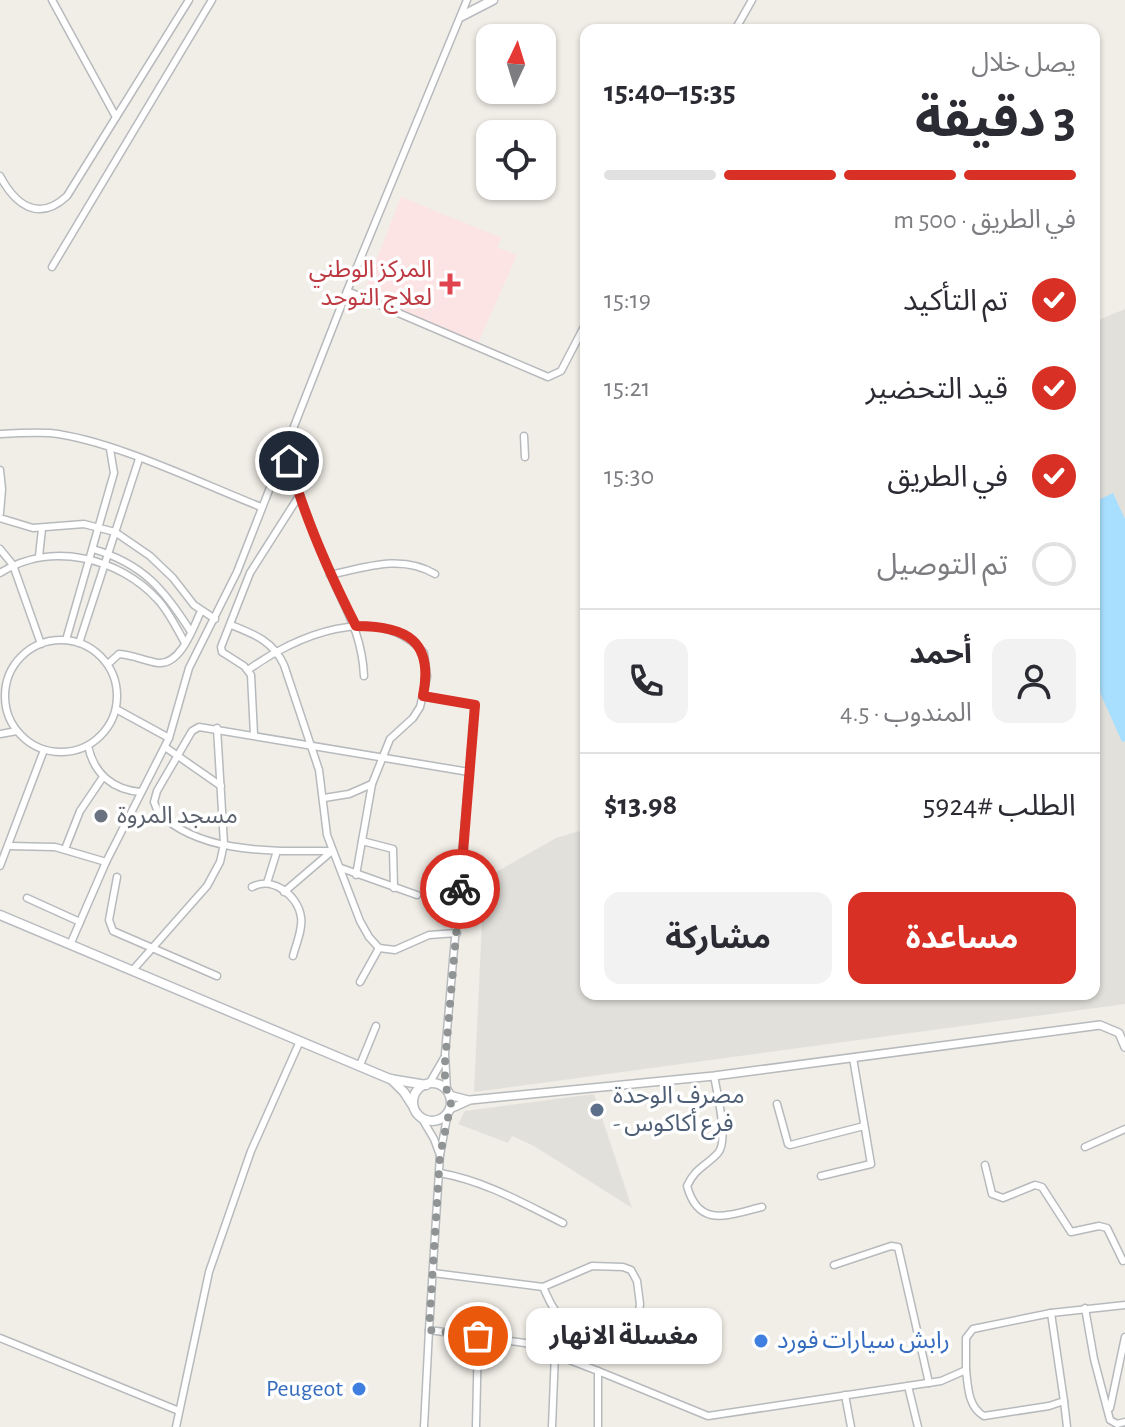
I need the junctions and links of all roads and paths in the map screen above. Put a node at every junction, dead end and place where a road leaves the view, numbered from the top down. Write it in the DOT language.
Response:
graph roads {
  1 [pos="52,0"];
  2 [pos="189,0"];
  3 [pos="212,0"];
  4 [pos="467,0"];
  5 [pos="493,0"];
  6 [pos="752,0"];
  7 [pos="462,16"];
  8 [pos="738,24"];
  9 [pos="116,117"];
  10 [pos="0,176"];
  11 [pos="52,267"];
  12 [pos="347,291"];
  13 [pos="580,335"];
  14 [pos="0,434"];
  15 [pos="524,436"];
  16 [pos="110,449"];
  17 [pos="525,457"];
  18 [pos="139,459"];
  19 [pos="289,461"];
  20 [pos="0,470"];
  21 [pos="299,496"];
  22 [pos="261,507"];
  23 [pos="0,515"];
  24 [pos="99,527"];
  25 [pos="42,529"];
  26 [pos="115,532"];
  27 [pos="0,549"];
  28 [pos="93,549"];
  29 [pos="109,554"];
  30 [pos="39,556"];
  31 [pos="90,560"];
  32 [pos="13,565"];
  33 [pos="105,565"];
  34 [pos="0,573"];
  35 [pos="435,574"];
  36 [pos="330,575"];
  37 [pos="172,600"];
  38 [pos="163,606"];
  39 [pos="201,611"];
  40 [pos="215,619"];
  41 [pos="231,625"];
  42 [pos="356,626"];
  43 [pos="191,632"];
  44 [pos="66,640"];
  45 [pos="79,643"];
  46 [pos="185,643"];
  47 [pos="41,644"];
  48 [pos="276,650"];
  49 [pos="108,664"];
  50 [pos="248,670"];
  51 [pos="364,676"];
  52 [pos="3,684"];
  53 [pos="423,696"];
  54 [pos="116,709"];
  55 [pos="217,728"];
  56 [pos="17,731"];
  57 [pos="0,734"];
  58 [pos="254,735"];
  59 [pos="169,738"];
  60 [pos="312,745"];
  61 [pos="88,746"];
  62 [pos="165,747"];
  63 [pos="44,750"];
  64 [pos="177,755"];
  65 [pos="382,757"];
  66 [pos="469,772"];
  67 [pos="103,777"];
  68 [pos="372,784"];
  69 [pos="221,786"];
  70 [pos="141,792"];
  71 [pos="324,798"];
  72 [pos="362,841"];
  73 [pos="224,844"];
  74 [pos="9,846"];
  75 [pos="65,849"];
  76 [pos="277,851"];
  77 [pos="332,851"];
  78 [pos="106,862"];
  79 [pos="0,866"];
  80 [pos="341,868"];
  81 [pos="356,875"];
  82 [pos="117,877"];
  83 [pos="267,883"];
  84 [pos="252,887"];
  85 [pos="394,888"];
  86 [pos="284,892"];
  87 [pos="417,895"];
  88 [pos="27,898"];
  89 [pos="0,915"];
  90 [pos="80,922"];
  91 [pos="457,933"];
  92 [pos="70,945"];
  93 [pos="152,948"];
  94 [pos="379,948"];
  95 [pos="293,956"];
  96 [pos="132,971"];
  97 [pos="217,976"];
  98 [pos="360,982"];
  99 [pos="376,1026"];
  100 [pos="300,1041"];
  101 [pos="1125,1047"];
  102 [pos="445,1054"];
  103 [pos="853,1058"];
  104 [pos="360,1065"];
  105 [pos="714,1076"];
  106 [pos="390,1079"];
  107 [pos="427,1084"];
  108 [pos="448,1093"];
  109 [pos="470,1100"];
  110 [pos="777,1104"];
  111 [pos="414,1108"];
  112 [pos="449,1110"];
  113 [pos="421,1117"];
  114 [pos="864,1126"];
  115 [pos="1125,1129"];
  116 [pos="1085,1147"];
  117 [pos="440,1155"];
  118 [pos="985,1165"];
  119 [pos="440,1173"];
  120 [pos="821,1176"];
  121 [pos="762,1207"];
  122 [pos="563,1223"];
  123 [pos="1124,1263"];
  124 [pos="834,1265"];
  125 [pos="433,1273"];
  126 [pos="543,1287"];
  127 [pos="1125,1305"];
  128 [pos="1085,1308"];
  129 [pos="1051,1313"];
  130 [pos="429,1330"];
  131 [pos="478,1336"];
  132 [pos="1125,1337"];
  133 [pos="0,1338"];
  134 [pos="555,1353"];
  135 [pos="966,1370"];
  136 [pos="598,1371"];
  137 [pos="929,1383"];
  138 [pos="908,1386"];
  139 [pos="845,1395"];
  140 [pos="1064,1401"];
  141 [pos="179,1411"];
  142 [pos="1110,1411"];
  143 [pos="708,1416"];
  144 [pos="1125,1422"];
  145 [pos="176,1427"];
  146 [pos="424,1427"];
  147 [pos="476,1427"];
  148 [pos="552,1427"];
  149 [pos="598,1427"];
  150 [pos="709,1427"];
  151 [pos="851,1427"];
  152 [pos="918,1427"];
  153 [pos="1067,1427"];
  1 -- 9 [label="street"];
  2 -- 9 [label="street"];
  3 -- 11 [label="street"];
  4 -- 7 [label="street"];
  5 -- 7 [label="main road"];
  6 -- 8 [label="street"];
  7 -- 12 [label="street"];
  9 -- 10 [label="street"];
  12 -- 13 [label="street"];
  12 -- 22 [label="street"];
  14 -- 16 [label="street"];
  15 -- 17 [label="street"];
  16 -- 18 [label="street"];
  16 -- 24 [label="street"];
  18 -- 22 [label="street"];
  18 -- 26 [label="street"];
  19 -- 21 [label="street"];
  20 -- 23 [label="street"];
  21 -- 36 [label="street"];
  21 -- 41 [label="street"];
  22 -- 40 [label="street"];
  23 -- 25 [label="street"];
  24 -- 25 [label="street"];
  24 -- 26 [label="street"];
  24 -- 28 [label="street"];
  25 -- 30 [label="street"];
  26 -- 29 [label="street"];
  26 -- 39 [label="street"];
  27 -- 32 [label="street"];
  28 -- 29 [label="street"];
  28 -- 31 [label="street"];
  29 -- 33 [label="street"];
  29 -- 37 [label="street"];
  30 -- 31 [label="street"];
  30 -- 32 [label="street"];
  31 -- 33 [label="street"];
  31 -- 44 [label="street"];
  32 -- 34 [label="street"];
  32 -- 47 [label="street"];
  33 -- 38 [label="street"];
  33 -- 45 [label="street"];
  35 -- 36 [label="street"];
  36 -- 42 [label="street"];
  37 -- 38 [label="street"];
  37 -- 43 [label="street"];
  38 -- 46 [label="street"];
  39 -- 40 [label="street"];
  39 -- 43 [label="street"];
  40 -- 59 [label="street"];
  41 -- 48 [label="street"];
  41 -- 50 [label="street"];
  42 -- 48 [label="street"];
  42 -- 51 [label="street"];
  42 -- 53 [label="street"];
  43 -- 46 [label="street"];
  44 -- 45 [label="street"];
  44 -- 47 [label="street"];
  45 -- 49 [label="street"];
  46 -- 49 [label="street"];
  47 -- 52 [label="street"];
  48 -- 50 [label="street"];
  48 -- 60 [label="street"];
  49 -- 54 [label="street"];
  50 -- 58 [label="street"];
  52 -- 56 [label="street"];
  53 -- 65 [label="street"];
  53 -- 66 [label="street"];
  54 -- 59 [label="street"];
  54 -- 61 [label="street"];
  55 -- 58 [label="street"];
  55 -- 64 [label="street"];
  55 -- 69 [label="street"];
  56 -- 57 [label="street"];
  56 -- 63 [label="street"];
  58 -- 60 [label="street"];
  59 -- 62 [label="street"];
  60 -- 65 [label="street"];
  60 -- 71 [label="street"];
  61 -- 63 [label="street"];
  61 -- 67 [label="street"];
  62 -- 64 [label="street"];
  62 -- 70 [label="street"];
  63 -- 74 [label="street"];
  64 -- 69 [label="street"];
  64 -- 73 [label="street"];
  65 -- 66 [label="street"];
  65 -- 68 [label="street"];
  66 -- 91 [label="street"];
  67 -- 70 [label="street"];
  67 -- 75 [label="street"];
  68 -- 71 [label="street"];
  68 -- 72 [label="street"];
  69 -- 73 [label="street"];
  70 -- 78 [label="street"];
  71 -- 77 [label="street"];
  72 -- 81 [label="street"];
  72 -- 85 [label="street"];
  73 -- 76 [label="street"];
  73 -- 93 [label="street"];
  74 -- 75 [label="street"];
  74 -- 79 [label="street"];
  75 -- 78 [label="street"];
  76 -- 77 [label="street"];
  76 -- 83 [label="street"];
  77 -- 80 [label="street"];
  77 -- 86 [label="street"];
  78 -- 90 [label="street"];
  80 -- 81 [label="street"];
  80 -- 94 [label="street"];
  81 -- 85 [label="street"];
  82 -- 93 [label="street"];
  83 -- 84 [label="street"];
  83 -- 86 [label="street"];
  85 -- 87 [label="street"];
  86 -- 95 [label="street"];
  88 -- 90 [label="street"];
  89 -- 92 [label="main road"];
  90 -- 92 [label="street"];
  91 -- 94 [label="street"];
  91 -- 102 [label="street"];
  92 -- 96 [label="main road"];
  93 -- 96 [label="street"];
  93 -- 97 [label="street"];
  94 -- 98 [label="street"];
  96 -- 100 [label="main road"];
  99 -- 104 [label="street"];
  100 -- 104 [label="main road"];
  100 -- 141 [label="street"];
  101 -- 103 [label="street"];
  102 -- 107 [label="street"];
  102 -- 108 [label="street"];
  103 -- 105 [label="street"];
  103 -- 114 [label="street"];
  104 -- 106 [label="main road"];
  105 -- 109 [label="street"];
  105 -- 121 [label="street"];
  106 -- 107 [label="main road"];
  106 -- 111 [label="main road"];
  107 -- 108 [label="main road"];
  107 -- 111 [label="main road"];
  108 -- 109 [label="street"];
  108 -- 112 [label="main road"];
  109 -- 112 [label="street"];
  110 -- 114 [label="street"];
  111 -- 113 [label="main road"];
  112 -- 113 [label="main road"];
  112 -- 117 [label="street"];
  113 -- 117 [label="street"];
  114 -- 120 [label="street"];
  115 -- 116 [label="street"];
  117 -- 119 [label="street"];
  118 -- 123 [label="street"];
  119 -- 122 [label="street"];
  119 -- 125 [label="street"];
  124 -- 137 [label="street"];
  125 -- 126 [label="street"];
  125 -- 130 [label="street"];
  126 -- 126 [label="street"];
  127 -- 128 [label="street"];
  128 -- 129 [label="street"];
  128 -- 142 [label="street"];
  129 -- 135 [label="street"];
  129 -- 140 [label="street"];
  130 -- 131 [label="street"];
  130 -- 146 [label="street"];
  131 -- 134 [label="street"];
  131 -- 147 [label="street"];
  132 -- 142 [label="street"];
  133 -- 141 [label="street"];
  134 -- 136 [label="street"];
  134 -- 148 [label="street"];
  135 -- 137 [label="street"];
  135 -- 140 [label="street"];
  136 -- 143 [label="street"];
  136 -- 149 [label="street"];
  137 -- 138 [label="street"];
  138 -- 139 [label="street"];
  138 -- 152 [label="street"];
  139 -- 143 [label="street"];
  139 -- 151 [label="street"];
  140 -- 153 [label="street"];
  141 -- 145 [label="street"];
  142 -- 144 [label="street"];
  143 -- 150 [label="street"];
}
